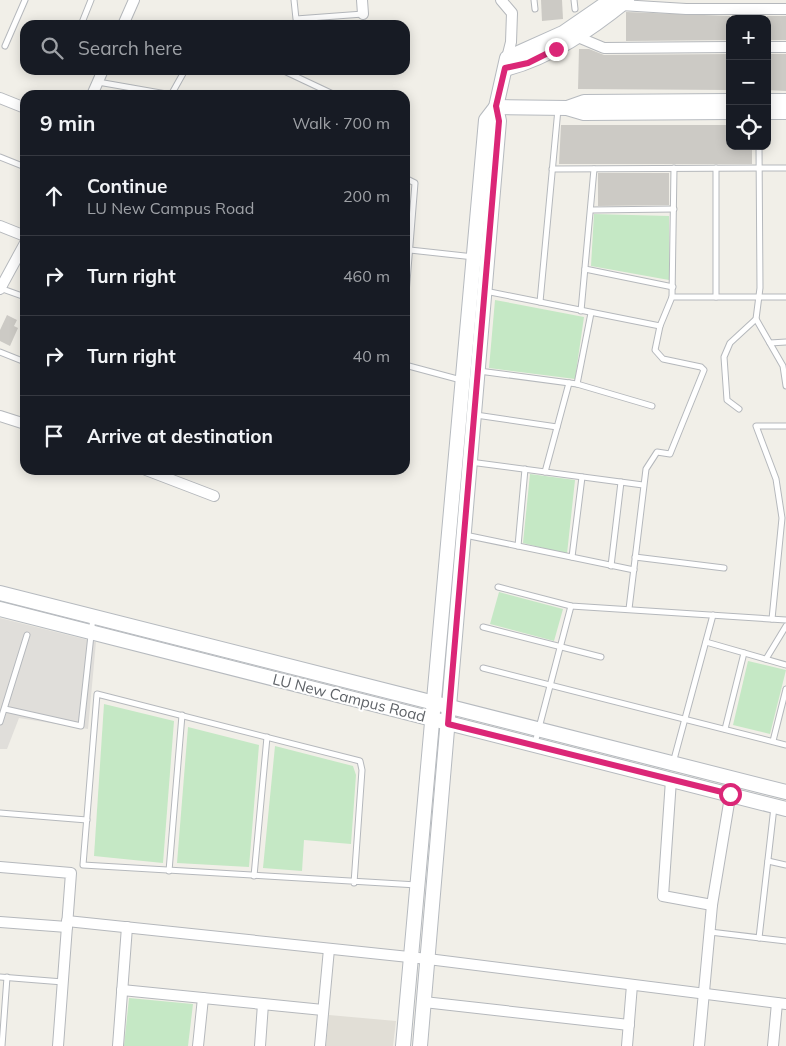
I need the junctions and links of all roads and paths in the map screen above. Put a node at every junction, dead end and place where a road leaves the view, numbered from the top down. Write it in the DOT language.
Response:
graph roads {
  1 [pos="25,0"];
  2 [pos="91,0"];
  3 [pos="294,0"];
  4 [pos="362,0"];
  5 [pos="501,0"];
  6 [pos="534,0"];
  7 [pos="574,0"];
  8 [pos="130,1"];
  9 [pos="620,2"];
  10 [pos="535,9"];
  11 [pos="786,9"];
  12 [pos="575,10"];
  13 [pos="363,14"];
  14 [pos="83,20"];
  15 [pos="124,20"];
  16 [pos="563,33"];
  17 [pos="577,36"];
  18 [pos="5,46"];
  19 [pos="726,47"];
  20 [pos="771,47"];
  21 [pos="786,47"];
  22 [pos="506,64"];
  23 [pos="102,75"];
  24 [pos="182,75"];
  25 [pos="293,75"];
  26 [pos="98,82"];
  27 [pos="94,90"];
  28 [pos="143,90"];
  29 [pos="174,90"];
  30 [pos="324,90"];
  31 [pos="0,98"];
  32 [pos="726,101"];
  33 [pos="771,101"];
  34 [pos="786,101"];
  35 [pos="20,106"];
  36 [pos="496,106"];
  37 [pos="562,108"];
  38 [pos="726,112"];
  39 [pos="771,112"];
  40 [pos="786,112"];
  41 [pos="760,150"];
  42 [pos="0,157"];
  43 [pos="20,165"];
  44 [pos="594,168"];
  45 [pos="674,168"];
  46 [pos="716,168"];
  47 [pos="760,168"];
  48 [pos="786,168"];
  49 [pos="552,169"];
  50 [pos="410,180"];
  51 [pos="674,209"];
  52 [pos="591,210"];
  53 [pos="0,226"];
  54 [pos="20,234"];
  55 [pos="410,250"];
  56 [pos="20,252"];
  57 [pos="474,257"];
  58 [pos="585,269"];
  59 [pos="672,287"];
  60 [pos="0,288"];
  61 [pos="485,291"];
  62 [pos="20,296"];
  63 [pos="672,297"];
  64 [pos="716,297"];
  65 [pos="759,297"];
  66 [pos="786,297"];
  67 [pos="540,302"];
  68 [pos="582,310"];
  69 [pos="591,312"];
  70 [pos="756,319"];
  71 [pos="660,326"];
  72 [pos="786,342"];
  73 [pos="770,343"];
  74 [pos="0,352"];
  75 [pos="20,360"];
  76 [pos="410,366"];
  77 [pos="478,371"];
  78 [pos="464,380"];
  79 [pos="569,383"];
  80 [pos="577,384"];
  81 [pos="786,386"];
  82 [pos="471,405"];
  83 [pos="652,406"];
  84 [pos="740,409"];
  85 [pos="0,416"];
  86 [pos="20,422"];
  87 [pos="786,426"];
  88 [pos="557,427"];
  89 [pos="470,462"];
  90 [pos="525,469"];
  91 [pos="545,472"];
  92 [pos="159,475"];
  93 [pos="582,477"];
  94 [pos="621,482"];
  95 [pos="643,485"];
  96 [pos="214,496"];
  97 [pos="457,534"];
  98 [pos="518,546"];
  99 [pos="783,556"];
  100 [pos="572,557"];
  101 [pos="635,557"];
  102 [pos="611,566"];
  103 [pos="724,568"];
  104 [pos="634,570"];
  105 [pos="498,587"];
  106 [pos="0,593"];
  107 [pos="571,606"];
  108 [pos="0,609"];
  109 [pos="630,609"];
  110 [pos="713,615"];
  111 [pos="93,617"];
  112 [pos="772,619"];
  113 [pos="786,620"];
  114 [pos="786,626"];
  115 [pos="483,627"];
  116 [pos="90,632"];
  117 [pos="28,634"];
  118 [pos="706,642"];
  119 [pos="560,648"];
  120 [pos="744,653"];
  121 [pos="601,657"];
  122 [pos="766,659"];
  123 [pos="786,665"];
  124 [pos="483,668"];
  125 [pos="550,685"];
  126 [pos="786,689"];
  127 [pos="434,704"];
  128 [pos="784,704"];
  129 [pos="450,707"];
  130 [pos="5,709"];
  131 [pos="182,716"];
  132 [pos="685,719"];
  133 [pos="433,720"];
  134 [pos="0,722"];
  135 [pos="448,724"];
  136 [pos="725,729"];
  137 [pos="538,730"];
  138 [pos="267,737"];
  139 [pos="772,741"];
  140 [pos="786,744"];
  141 [pos="534,746"];
  142 [pos="673,763"];
  143 [pos="733,778"];
  144 [pos="671,780"];
  145 [pos="786,792"];
  146 [pos="730,794"];
  147 [pos="780,808"];
  148 [pos="0,813"];
  149 [pos="87,820"];
  150 [pos="768,861"];
  151 [pos="786,865"];
  152 [pos="0,867"];
  153 [pos="169,871"];
  154 [pos="254,876"];
  155 [pos="354,883"];
  156 [pos="417,885"];
  157 [pos="712,905"];
  158 [pos="0,922"];
  159 [pos="67,924"];
  160 [pos="127,927"];
  161 [pos="710,932"];
  162 [pos="760,938"];
  163 [pos="786,941"];
  164 [pos="329,948"];
  165 [pos="411,957"];
  166 [pos="428,959"];
  167 [pos="0,977"];
  168 [pos="8,978"];
  169 [pos="63,982"];
  170 [pos="632,985"];
  171 [pos="122,990"];
  172 [pos="704,994"];
  173 [pos="203,998"];
  174 [pos="424,1002"];
  175 [pos="781,1003"];
  176 [pos="263,1004"];
  177 [pos="323,1010"];
  178 [pos="629,1025"];
  179 [pos="2,1032"];
  180 [pos="2,1046"];
  181 [pos="58,1046"];
  182 [pos="118,1046"];
  183 [pos="198,1046"];
  184 [pos="260,1046"];
  185 [pos="320,1046"];
  186 [pos="403,1046"];
  187 [pos="420,1046"];
  188 [pos="627,1046"];
  189 [pos="699,1046"];
  190 [pos="773,1046"];
  1 -- 18 [label="lane"];
  2 -- 14 [label="lane"];
  3 -- 13 [label="lane"];
  4 -- 13 [label="street"];
  5 -- 22 [label="street"];
  6 -- 10 [label="lane"];
  7 -- 12 [label="lane"];
  8 -- 15 [label="street"];
  9 -- 11 [label="street"];
  9 -- 16 [label="street"];
  9 -- 17 [label="street"];
  16 -- 17 [label="street"];
  16 -- 22 [label="street"];
  17 -- 19 [label="street"];
  17 -- 22 [label="street"];
  20 -- 21 [label="street"];
  22 -- 36 [label="street"];
  23 -- 26 [label="street"];
  24 -- 29 [label="lane"];
  25 -- 30 [label="lane"];
  26 -- 27 [label="street"];
  26 -- 28 [label="lane"];
  31 -- 35 [label="street"];
  32 -- 37 [label="street"];
  33 -- 34 [label="street"];
  36 -- 37 [label="street"];
  36 -- 57 [label="street"];
  36 -- 61 [label="street"];
  37 -- 38 [label="street"];
  37 -- 49 [label="lane"];
  39 -- 40 [label="street"];
  41 -- 47 [label="lane"];
  42 -- 43 [label="lane"];
  44 -- 45 [label="lane"];
  44 -- 49 [label="lane"];
  44 -- 52 [label="lane"];
  45 -- 46 [label="lane"];
  45 -- 51 [label="lane"];
  46 -- 47 [label="lane"];
  46 -- 64 [label="lane"];
  47 -- 48 [label="lane"];
  47 -- 65 [label="lane"];
  49 -- 67 [label="lane"];
  50 -- 55 [label="lane"];
  51 -- 52 [label="lane"];
  51 -- 59 [label="lane"];
  52 -- 58 [label="lane"];
  53 -- 54 [label="street"];
  55 -- 57 [label="lane"];
  56 -- 60 [label="street"];
  57 -- 78 [label="street"];
  58 -- 59 [label="lane"];
  58 -- 68 [label="lane"];
  59 -- 63 [label="lane"];
  60 -- 62 [label="lane"];
  61 -- 67 [label="lane"];
  61 -- 77 [label="street"];
  63 -- 64 [label="lane"];
  63 -- 71 [label="lane"];
  64 -- 65 [label="lane"];
  65 -- 66 [label="lane"];
  65 -- 70 [label="lane"];
  67 -- 68 [label="lane"];
  68 -- 69 [label="lane"];
  69 -- 71 [label="lane"];
  69 -- 80 [label="lane"];
  70 -- 73 [label="lane"];
  70 -- 84 [label="lane"];
  71 -- 95 [label="lane"];
  72 -- 73 [label="lane"];
  73 -- 81 [label="lane"];
  74 -- 75 [label="lane"];
  76 -- 78 [label="lane"];
  77 -- 79 [label="lane"];
  77 -- 82 [label="street"];
  78 -- 82 [label="street"];
  79 -- 80 [label="lane"];
  79 -- 88 [label="lane"];
  80 -- 83 [label="lane"];
  82 -- 88 [label="lane"];
  82 -- 89 [label="street"];
  82 -- 97 [label="street"];
  85 -- 86 [label="street"];
  87 -- 99 [label="lane"];
  88 -- 91 [label="lane"];
  89 -- 90 [label="lane"];
  89 -- 97 [label="street"];
  90 -- 91 [label="lane"];
  90 -- 98 [label="lane"];
  91 -- 93 [label="lane"];
  92 -- 96 [label="street"];
  93 -- 94 [label="lane"];
  93 -- 100 [label="lane"];
  94 -- 95 [label="lane"];
  94 -- 102 [label="lane"];
  95 -- 101 [label="lane"];
  97 -- 98 [label="lane"];
  97 -- 127 [label="street"];
  97 -- 129 [label="street"];
  98 -- 100 [label="lane"];
  99 -- 112 [label="lane"];
  100 -- 102 [label="lane"];
  101 -- 103 [label="lane"];
  101 -- 104 [label="lane"];
  102 -- 104 [label="lane"];
  104 -- 109 [label="lane"];
  105 -- 107 [label="lane"];
  106 -- 111 [label="street, LU New Campus Road"];
  107 -- 109 [label="lane"];
  107 -- 119 [label="lane"];
  108 -- 116 [label="street, LU New Campus Road"];
  109 -- 110 [label="lane"];
  110 -- 112 [label="lane"];
  110 -- 118 [label="lane"];
  111 -- 116 [label="lane"];
  111 -- 127 [label="street, LU New Campus Road"];
  112 -- 113 [label="lane"];
  114 -- 122 [label="lane"];
  115 -- 119 [label="lane"];
  116 -- 130 [label="lane"];
  116 -- 133 [label="street, LU New Campus Road"];
  117 -- 130 [label="lane"];
  118 -- 120 [label="lane"];
  118 -- 132 [label="lane"];
  119 -- 121 [label="lane"];
  119 -- 125 [label="lane"];
  120 -- 122 [label="lane"];
  120 -- 136 [label="lane"];
  122 -- 123 [label="lane"];
  124 -- 125 [label="lane"];
  125 -- 132 [label="lane"];
  125 -- 137 [label="lane"];
  126 -- 128 [label="lane"];
  127 -- 129 [label="street, LU New Campus Road"];
  127 -- 133 [label="street"];
  128 -- 139 [label="lane"];
  129 -- 135 [label="street"];
  129 -- 137 [label="street, LU New Campus Road"];
  130 -- 134 [label="lane"];
  131 -- 138 [label="lane"];
  131 -- 149 [label="lane"];
  131 -- 153 [label="lane"];
  132 -- 136 [label="lane"];
  132 -- 142 [label="lane"];
  133 -- 135 [label="street, LU New Campus Road"];
  133 -- 156 [label="street"];
  135 -- 141 [label="street, LU New Campus Road"];
  135 -- 166 [label="street"];
  136 -- 139 [label="lane"];
  137 -- 141 [label="lane"];
  137 -- 142 [label="street, LU New Campus Road"];
  138 -- 154 [label="lane"];
  138 -- 155 [label="lane"];
  139 -- 140 [label="lane"];
  141 -- 144 [label="street, LU New Campus Road"];
  142 -- 143 [label="street, LU New Campus Road"];
  143 -- 145 [label="street, LU New Campus Road"];
  143 -- 146 [label="street"];
  144 -- 146 [label="street, LU New Campus Road"];
  144 -- 157 [label="street"];
  146 -- 147 [label="street, LU New Campus Road"];
  146 -- 157 [label="street"];
  147 -- 150 [label="lane"];
  148 -- 149 [label="lane"];
  149 -- 153 [label="lane"];
  150 -- 151 [label="lane"];
  150 -- 162 [label="lane"];
  152 -- 159 [label="street"];
  153 -- 154 [label="lane"];
  154 -- 155 [label="lane"];
  155 -- 156 [label="lane"];
  156 -- 165 [label="street"];
  157 -- 161 [label="street"];
  158 -- 159 [label="street"];
  159 -- 160 [label="street"];
  159 -- 169 [label="street"];
  160 -- 164 [label="street"];
  160 -- 171 [label="street"];
  161 -- 162 [label="lane"];
  161 -- 172 [label="street"];
  162 -- 163 [label="lane"];
  164 -- 165 [label="street"];
  164 -- 177 [label="street"];
  165 -- 166 [label="street"];
  165 -- 186 [label="street"];
  166 -- 170 [label="street"];
  166 -- 174 [label="street"];
  167 -- 168 [label="lane"];
  168 -- 169 [label="lane"];
  168 -- 179 [label="lane"];
  169 -- 181 [label="street"];
  170 -- 172 [label="street"];
  170 -- 178 [label="street"];
  171 -- 173 [label="street"];
  171 -- 182 [label="street"];
  172 -- 175 [label="street"];
  172 -- 189 [label="street"];
  173 -- 176 [label="street"];
  173 -- 183 [label="street"];
  174 -- 178 [label="street"];
  174 -- 187 [label="street"];
  175 -- 190 [label="street"];
  176 -- 177 [label="street"];
  176 -- 184 [label="street"];
  177 -- 185 [label="street"];
  178 -- 188 [label="street"];
  179 -- 180 [label="lane"];
}
